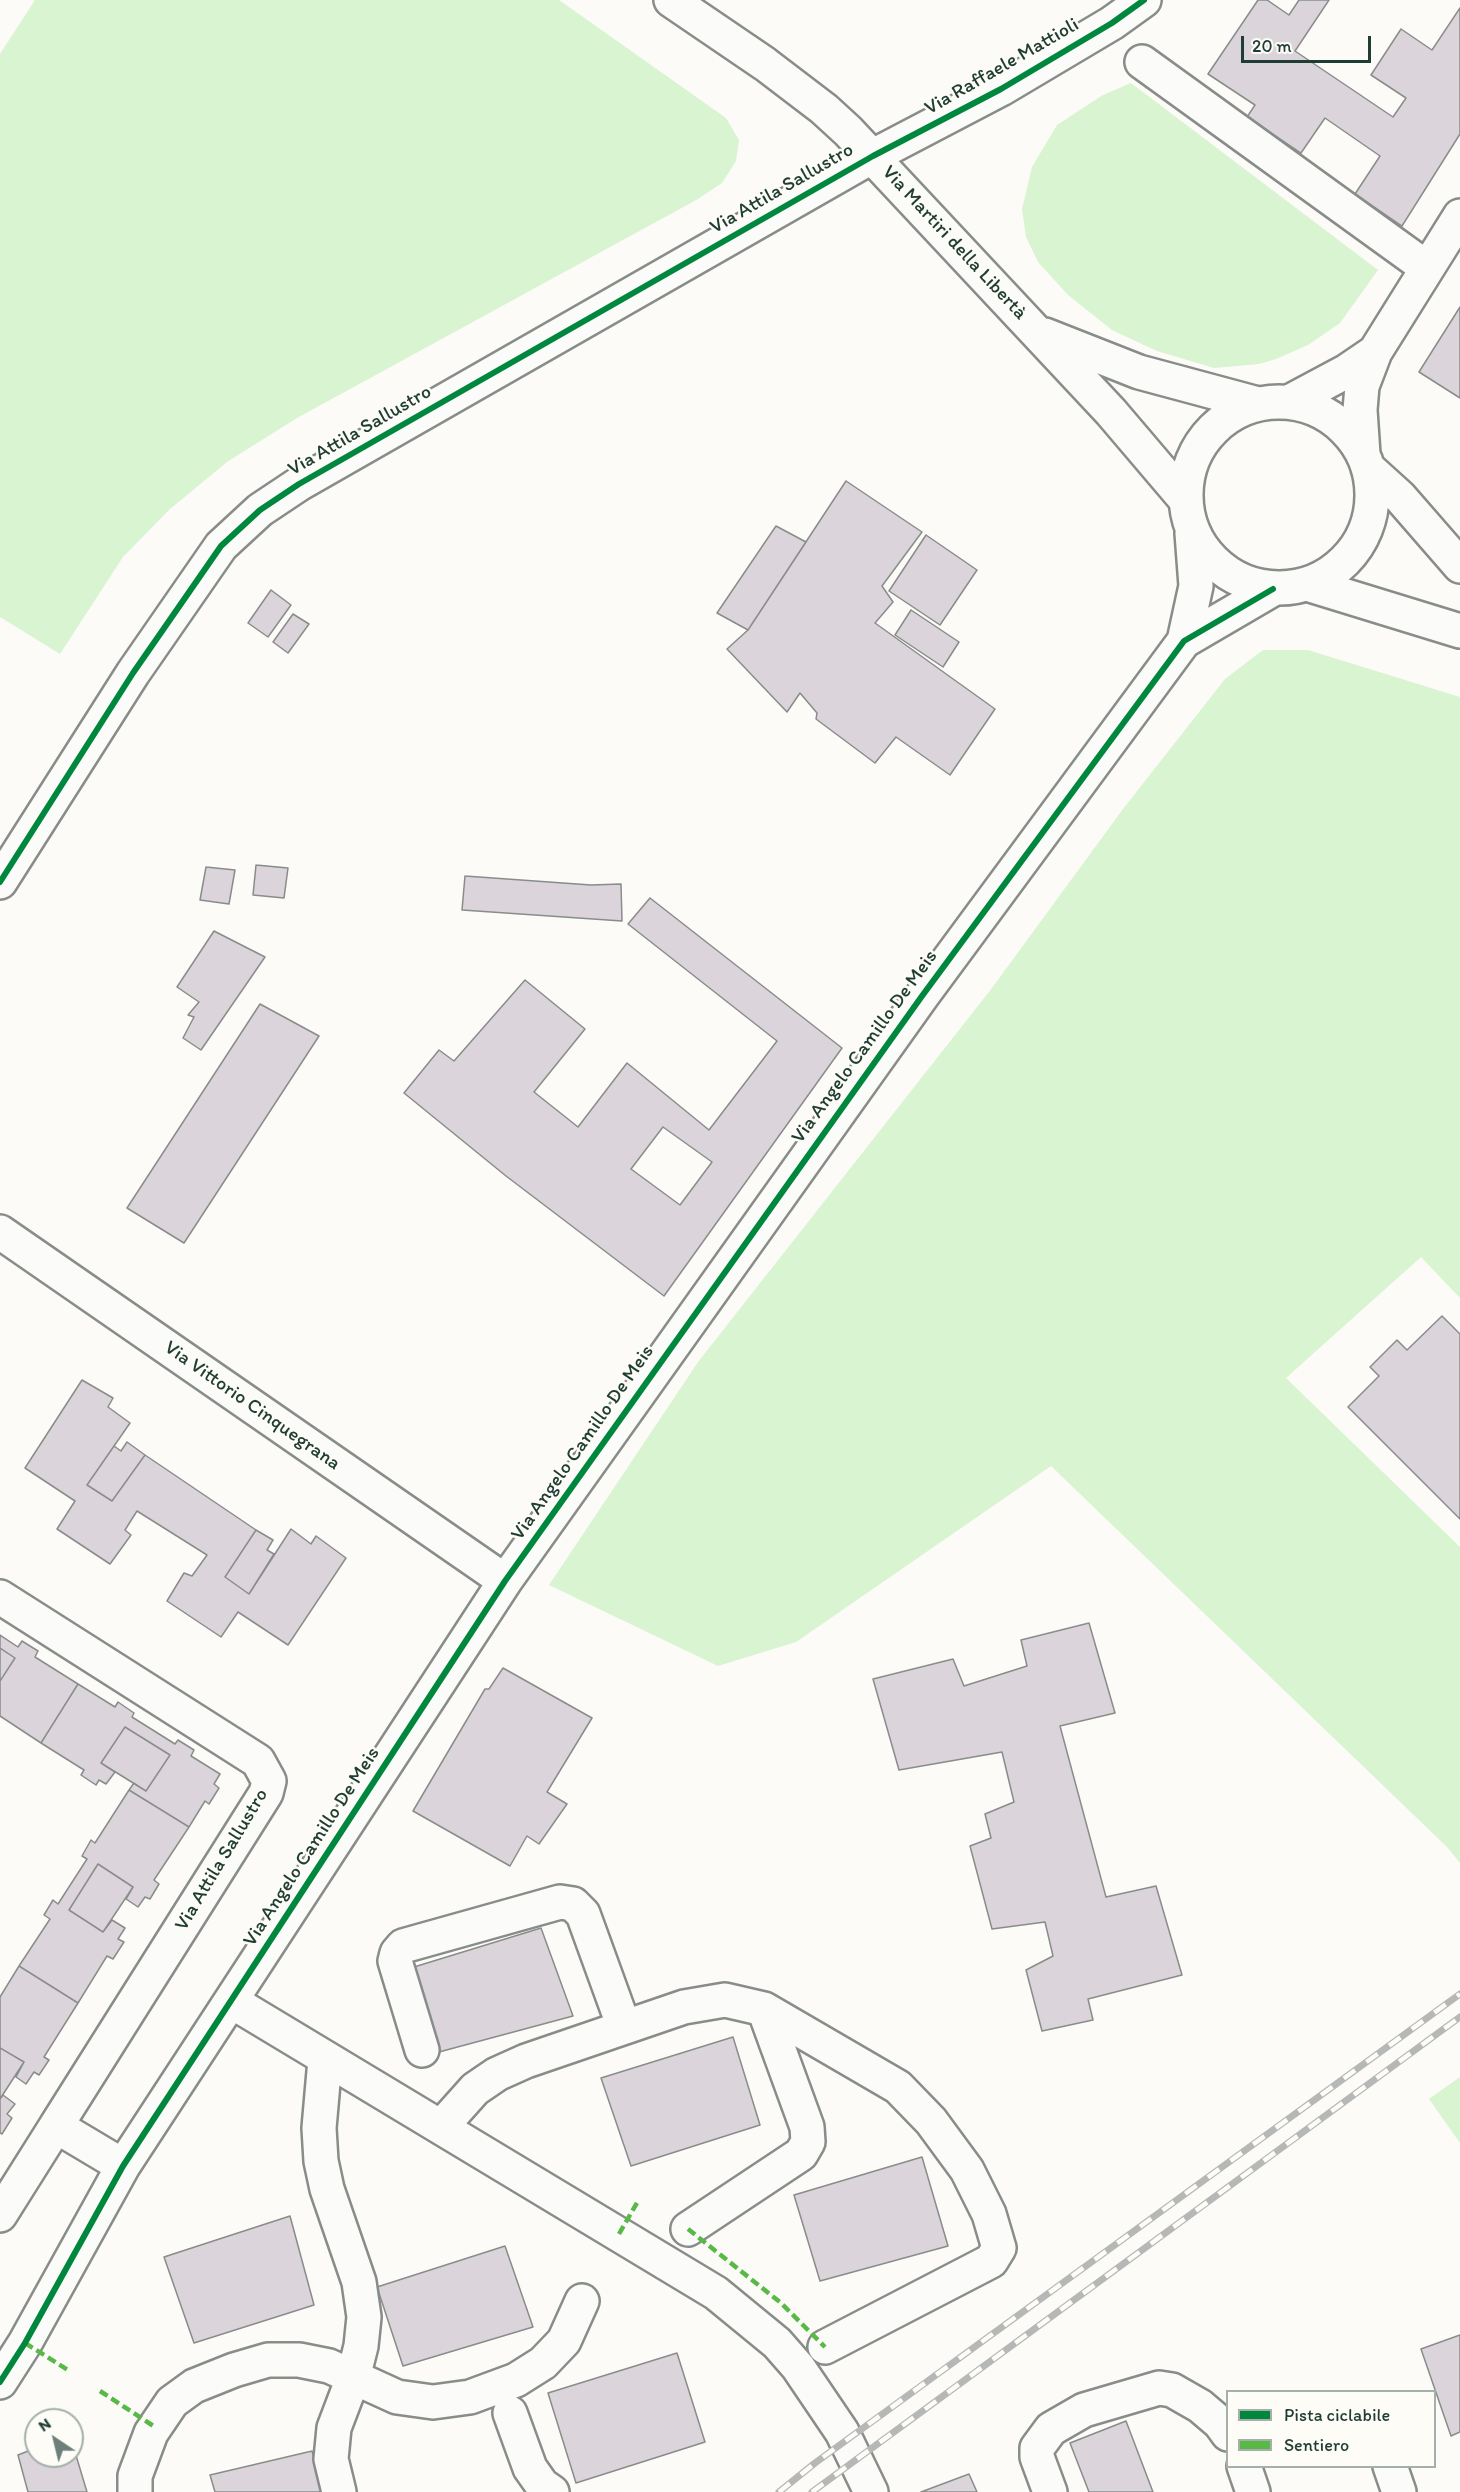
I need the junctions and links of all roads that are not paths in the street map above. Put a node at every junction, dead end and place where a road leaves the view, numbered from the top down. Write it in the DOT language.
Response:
graph roads {
  1 [pos="671,0"];
  2 [pos="1143,0"];
  3 [pos="1142,62"];
  4 [pos="873,156"];
  5 [pos="1460,216"];
  6 [pos="1427,268"];
  7 [pos="1037,332"];
  8 [pos="1375,351"];
  9 [pos="1274,403"];
  10 [pos="1365,461"];
  11 [pos="1185,499"];
  12 [pos="1192,531"];
  13 [pos="1460,566"];
  14 [pos="1307,584"];
  15 [pos="1273,589"];
  16 [pos="1460,630"];
  17 [pos="1184,641"];
  18 [pos="0,882"];
  19 [pos="0,1232"];
  20 [pos="505,1581"];
  21 [pos="0,1597"];
  22 [pos="231,2001"];
  23 [pos="764,2008"];
  24 [pos="624,2027"];
  25 [pos="422,2050"];
  26 [pos="325,2060"];
  27 [pos="56,2126"];
  28 [pos="441,2127"];
  29 [pos="123,2166"];
  30 [pos="0,2215"];
  31 [pos="688,2229"];
  32 [pos="582,2301"];
  33 [pos="825,2347"];
  34 [pos="353,2378"];
  35 [pos="0,2382"];
  36 [pos="510,2414"];
  37 [pos="1226,2432"];
  38 [pos="1245,2468"];
  39 [pos="1391,2468"];
  40 [pos="538,2490"];
  41 [pos="135,2492"];
  42 [pos="339,2492"];
  43 [pos="872,2492"];
  44 [pos="1050,2492"];
  45 [pos="1253,2492"];
  46 [pos="1399,2492"];
  1 -- 4 [label="street, Via Martiri della Libertà"];
  2 -- 4 [label="street, Via Raffaele Mattioli"];
  3 -- 6 [label="street"];
  4 -- 7 [label="street, Via Martiri della Libertà"];
  4 -- 18 [label="street, Via Attila Sallustro"];
  5 -- 6 [label="street, Via Angelo Camillo De Meis"];
  6 -- 8 [label="street, Via Angelo Camillo De Meis"];
  7 -- 9 [label="street, Via Martiri della Libertà"];
  7 -- 11 [label="street, Via Martiri della Libertà"];
  8 -- 9 [label="street, Via Angelo Camillo De Meis"];
  8 -- 10 [label="street, Via Angelo Camillo De Meis"];
  9 -- 10 [label="street, Via Angelo Camillo De Meis"];
  9 -- 11 [label="street, Via Angelo Camillo De Meis"];
  10 -- 13 [label="street"];
  10 -- 14 [label="street, Via Angelo Camillo De Meis"];
  11 -- 12 [label="street, Via Angelo Camillo De Meis"];
  12 -- 15 [label="street, Via Angelo Camillo De Meis"];
  12 -- 17 [label="street, Via Angelo Camillo De Meis"];
  14 -- 15 [label="street, Via Angelo Camillo De Meis"];
  14 -- 16 [label="street"];
  15 -- 17 [label="street, Via Angelo Camillo De Meis"];
  17 -- 20 [label="street, Via Angelo Camillo De Meis"];
  19 -- 20 [label="street, Via Vittorio Cinquegrana"];
  20 -- 22 [label="street, Via Angelo Camillo De Meis"];
  21 -- 27 [label="street, Via Attila Sallustro"];
  22 -- 26 [label="street"];
  22 -- 29 [label="street, Via Angelo Camillo De Meis"];
  23 -- 24 [label="street"];
  23 -- 31 [label="street"];
  23 -- 33 [label="street"];
  24 -- 25 [label="street"];
  24 -- 28 [label="street"];
  26 -- 28 [label="street"];
  26 -- 34 [label="street"];
  27 -- 29 [label="street"];
  27 -- 30 [label="street, Via Attila Sallustro"];
  28 -- 43 [label="street"];
  29 -- 35 [label="street, Via Angelo Camillo De Meis"];
  32 -- 34 [label="street"];
  34 -- 41 [label="street"];
  34 -- 42 [label="street"];
  36 -- 40 [label="street"];
  37 -- 44 [label="street"];
  38 -- 45 [label="street"];
  39 -- 46 [label="street"];
}
